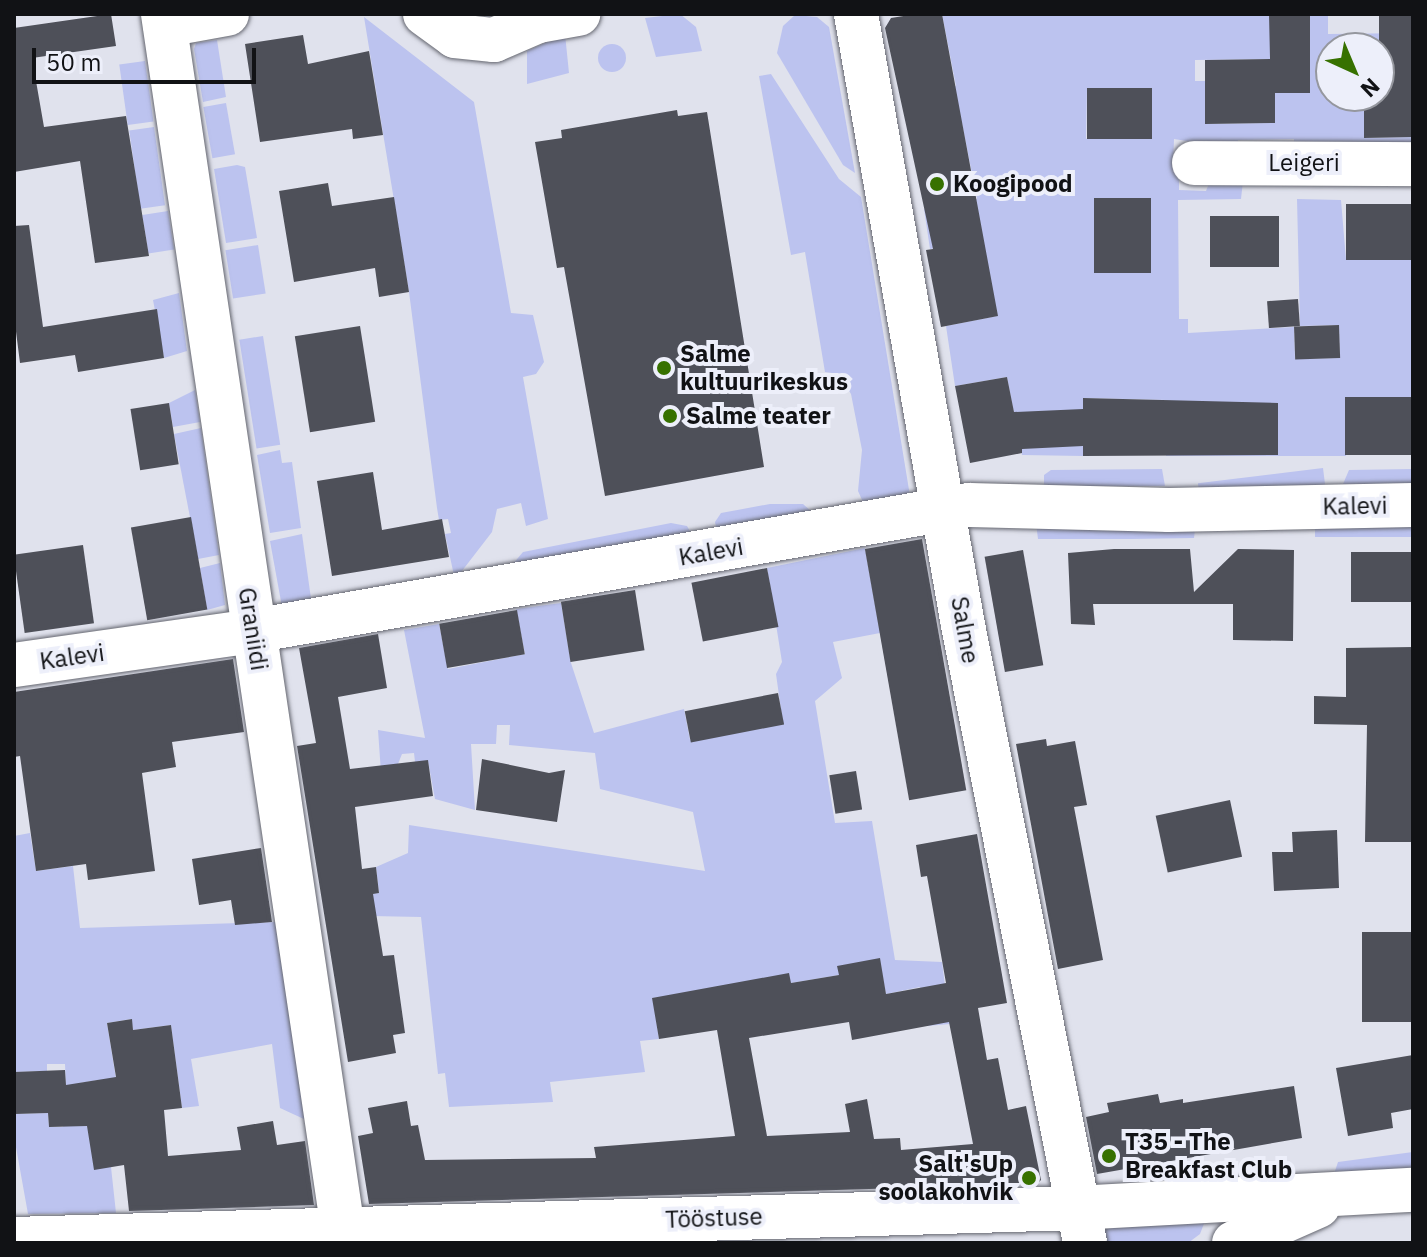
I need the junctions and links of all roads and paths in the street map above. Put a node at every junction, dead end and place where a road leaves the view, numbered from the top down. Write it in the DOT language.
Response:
graph roads {
  1 [pos="227,14"];
  2 [pos="425,14"];
  3 [pos="578,14"];
  4 [pos="856,14"];
  5 [pos="164,20"];
  6 [pos="1194,163"];
  7 [pos="1413,164"];
  8 [pos="1413,505"];
  9 [pos="945,510"];
  10 [pos="253,631"];
  11 [pos="14,665"];
  12 [pos="1413,1190"];
  13 [pos="1211,1197"];
  14 [pos="1334,1198"];
  15 [pos="1080,1226"];
  16 [pos="343,1235"];
  17 [pos="14,1239"];
  18 [pos="1215,1243"];
  19 [pos="1234,1243"];
  1 -- 5 [label="street"];
  2 -- 3 [label="street"];
  4 -- 9 [label="street, Salme"];
  5 -- 10 [label="street, Graniidi"];
  6 -- 7 [label="street, Leigeri"];
  8 -- 9 [label="street, Kalevi"];
  9 -- 10 [label="street, Kalevi"];
  9 -- 15 [label="street, Salme"];
  10 -- 11 [label="street, Kalevi"];
  10 -- 16 [label="street, Graniidi"];
  12 -- 14 [label="street, Tööstuse"];
  13 -- 14 [label="street, Tööstuse"];
  13 -- 15 [label="street, Tööstuse"];
  13 -- 18 [label="street"];
  14 -- 19 [label="street"];
  15 -- 16 [label="street, Tööstuse"];
  16 -- 17 [label="street, Tööstuse"];
}
